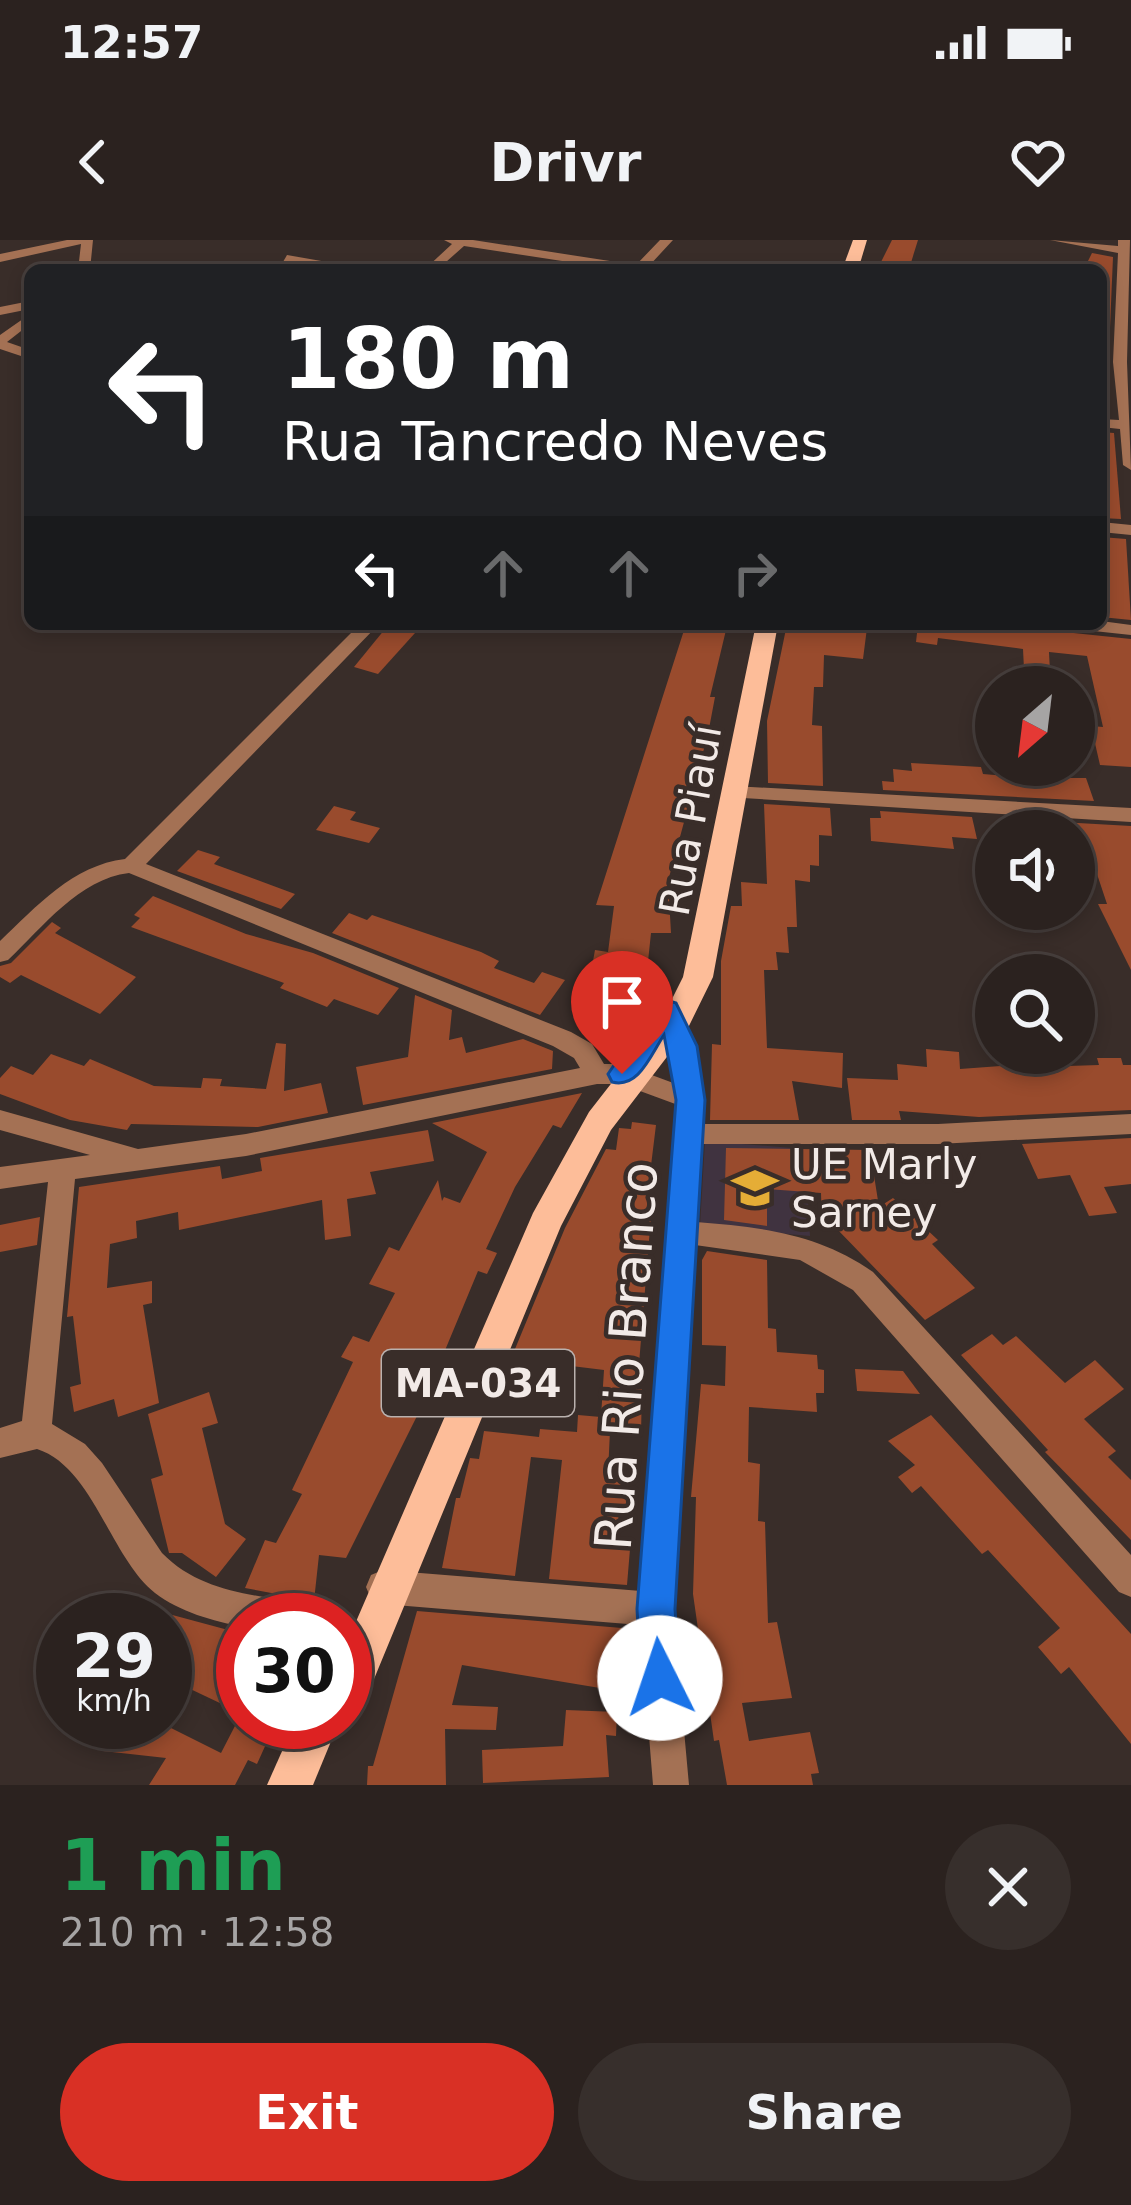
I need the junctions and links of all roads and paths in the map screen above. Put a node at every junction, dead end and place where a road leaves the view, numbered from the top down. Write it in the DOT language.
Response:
graph roads {
  1 [pos="85,240"];
  2 [pos="279,240"];
  3 [pos="667,240"];
  4 [pos="1056,240"];
  5 [pos="456,241"];
  6 [pos="1125,246"];
  7 [pos="0,258"];
  8 [pos="289,264"];
  9 [pos="435,264"];
  10 [pos="604,264"];
  11 [pos="647,264"];
  12 [pos="24,323"];
  13 [pos="0,342"];
  14 [pos="1125,362"];
  15 [pos="1129,426"];
  16 [pos="1131,465"];
  17 [pos="364,630"];
  18 [pos="747,630"];
  19 [pos="766,630"];
  20 [pos="733,792"];
  21 [pos="1131,814"];
  22 [pos="131,866"];
  23 [pos="0,954"];
  24 [pos="670,1017"];
  25 [pos="617,1075"];
  26 [pos="691,1100"];
  27 [pos="0,1120"];
  28 [pos="1131,1124"];
  29 [pos="690,1133"];
  30 [pos="136,1158"];
  31 [pos="63,1169"];
  32 [pos="0,1178"];
  33 [pos="683,1232"];
  34 [pos="36,1434"];
  35 [pos="0,1443"];
  36 [pos="1131,1580"];
  37 [pos="386,1588"];
  38 [pos="216,1602"];
  39 [pos="372,1608"];
  40 [pos="656,1609"];
  41 [pos="372,1626"];
  42 [pos="305,1749"];
  43 [pos="323,1749"];
  44 [pos="290,1785"];
  45 [pos="308,1785"];
  46 [pos="671,1785"];
  1 -- 7 [label="street"];
  2 -- 8 [label="street"];
  3 -- 11 [label="street"];
  4 -- 6 [label="street"];
  5 -- 9 [label="street"];
  5 -- 10 [label="street"];
  6 -- 14 [label="street"];
  12 -- 13 [label="street"];
  14 -- 15 [label="street"];
  15 -- 16 [label="street"];
  17 -- 22 [label="street"];
  18 -- 24 [label="main road, Rua Piauí / MA-034"];
  19 -- 20 [label="main road, Rua Piauí / MA-034"];
  20 -- 21 [label="street"];
  20 -- 24 [label="main road, Rua Piauí / MA-034"];
  22 -- 23 [label="street"];
  22 -- 25 [label="street"];
  24 -- 25 [label="main road, MA-034"];
  24 -- 26 [label="street, Rua Rio Branco"];
  25 -- 26 [label="street"];
  25 -- 30 [label="street"];
  25 -- 37 [label="main road, MA-034"];
  26 -- 29 [label="street, Rua Rio Branco"];
  27 -- 30 [label="street"];
  28 -- 29 [label="street"];
  29 -- 33 [label="street, Rua Rio Branco"];
  30 -- 31 [label="street"];
  31 -- 32 [label="street"];
  31 -- 34 [label="street"];
  33 -- 36 [label="street"];
  33 -- 40 [label="street, Rua Rio Branco"];
  34 -- 35 [label="street"];
  34 -- 38 [label="street"];
  37 -- 39 [label="main road, MA-034"];
  37 -- 40 [label="street"];
  37 -- 41 [label="main road, MA-034"];
  40 -- 46 [label="street, Rua Rio Branco"];
  42 -- 44 [label="main road"];
  43 -- 45 [label="main road"];
}
